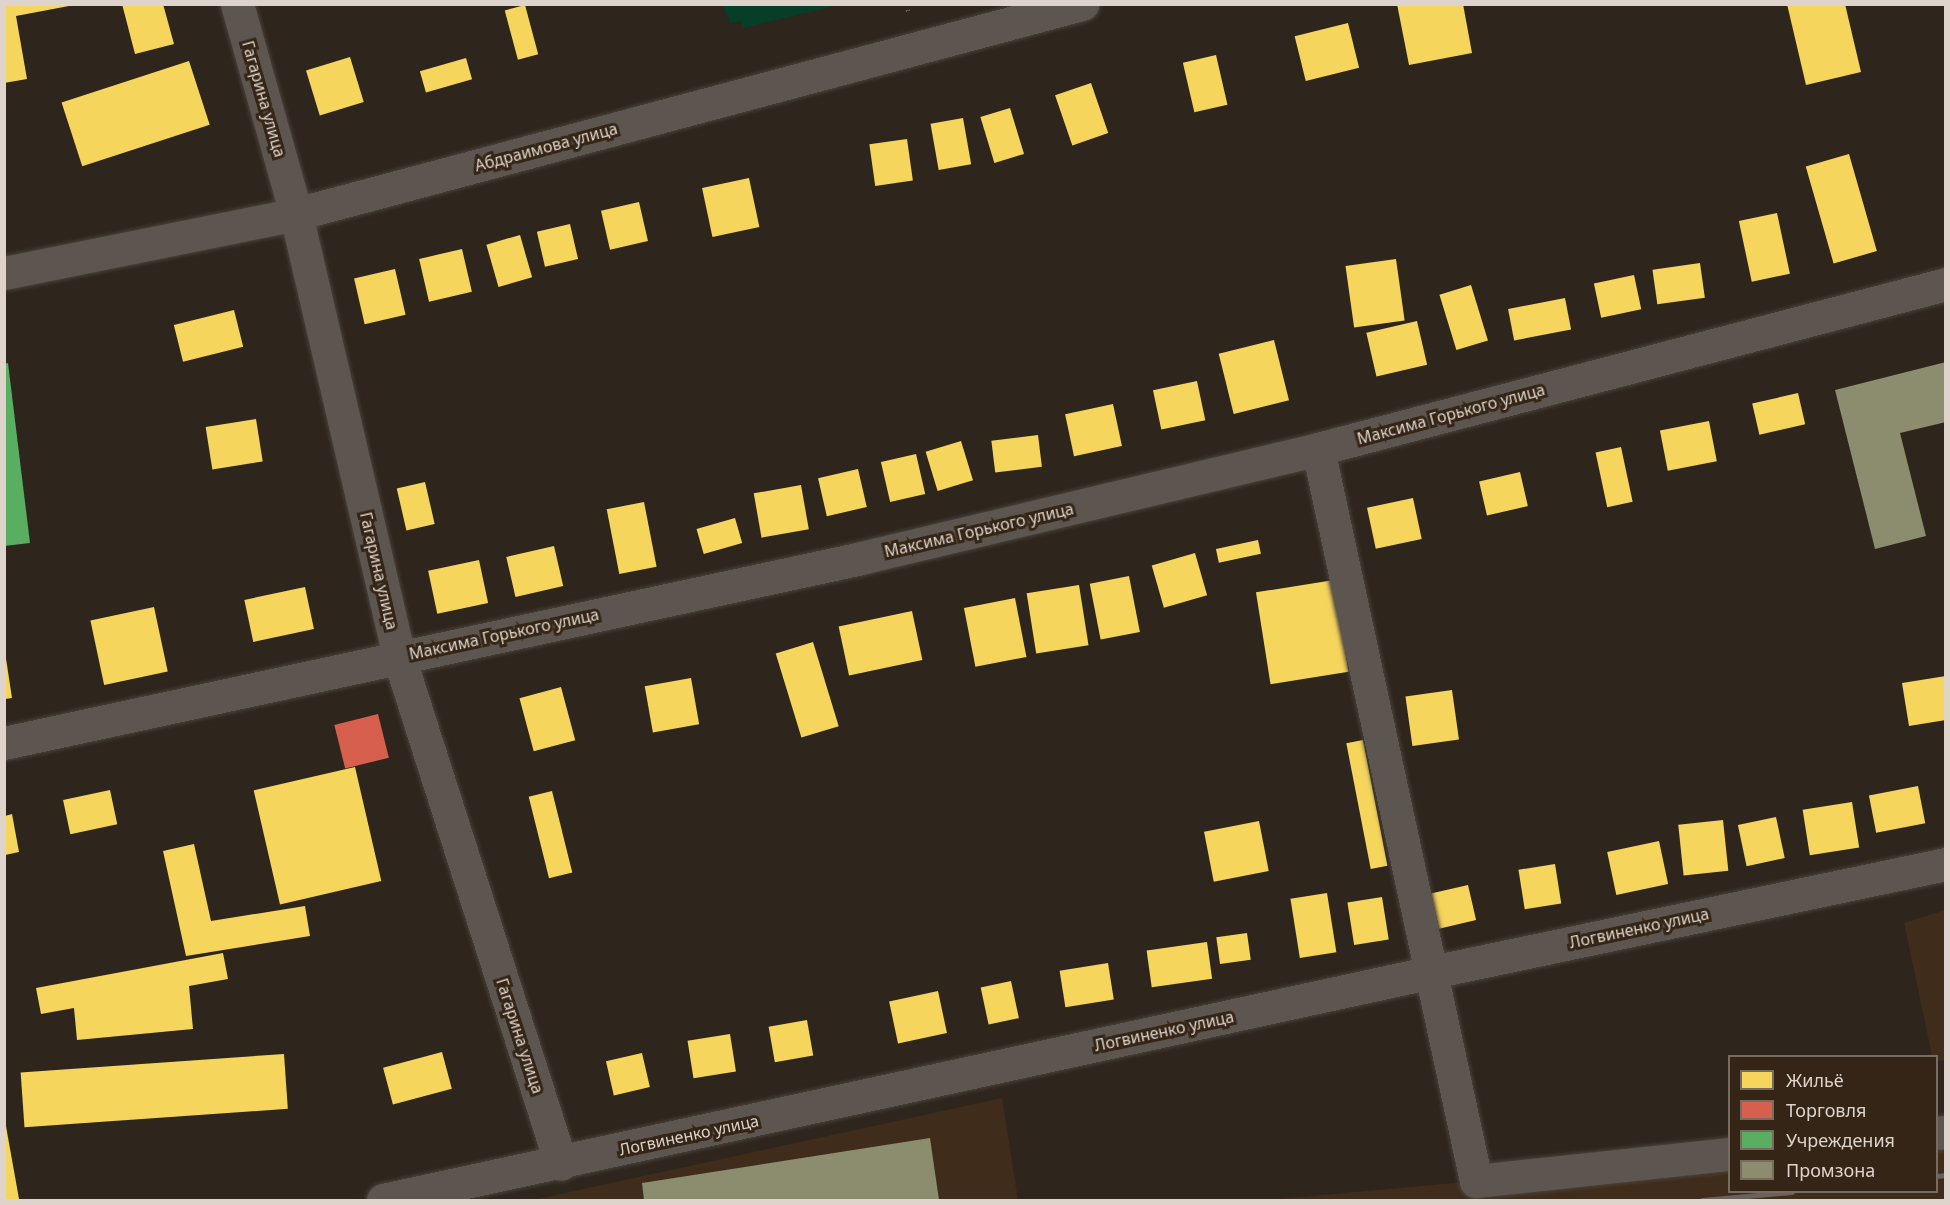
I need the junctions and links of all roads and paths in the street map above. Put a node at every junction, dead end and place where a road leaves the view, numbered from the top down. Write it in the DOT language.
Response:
graph roads {
  1 [pos="237,4"];
  2 [pos="1082,4"];
  3 [pos="296,214"];
  4 [pos="4,273"];
  5 [pos="1946,284"];
  6 [pos="1318,449"];
  7 [pos="399,657"];
  8 [pos="4,743"];
  9 [pos="1946,864"];
  10 [pos="1432,972"];
  11 [pos="1728,1154"];
  12 [pos="561,1164"];
  13 [pos="383,1200"];
  1 -- 3 [label="street, Гагарина улица"];
  2 -- 3 [label="street, Абдраимова улица"];
  3 -- 4 [label="street, Абдраимова улица"];
  3 -- 7 [label="street, Гагарина улица"];
  5 -- 6 [label="street, Максима Горького улица"];
  6 -- 7 [label="street, Максима Горького улица"];
  6 -- 10 [label="street"];
  7 -- 8 [label="street, Максима Горького улица"];
  7 -- 12 [label="street, Гагарина улица"];
  9 -- 10 [label="street, Логвиненко улица"];
  10 -- 11 [label="street"];
  10 -- 12 [label="street, Логвиненко улица"];
  12 -- 13 [label="street, Логвиненко улица"];
}
